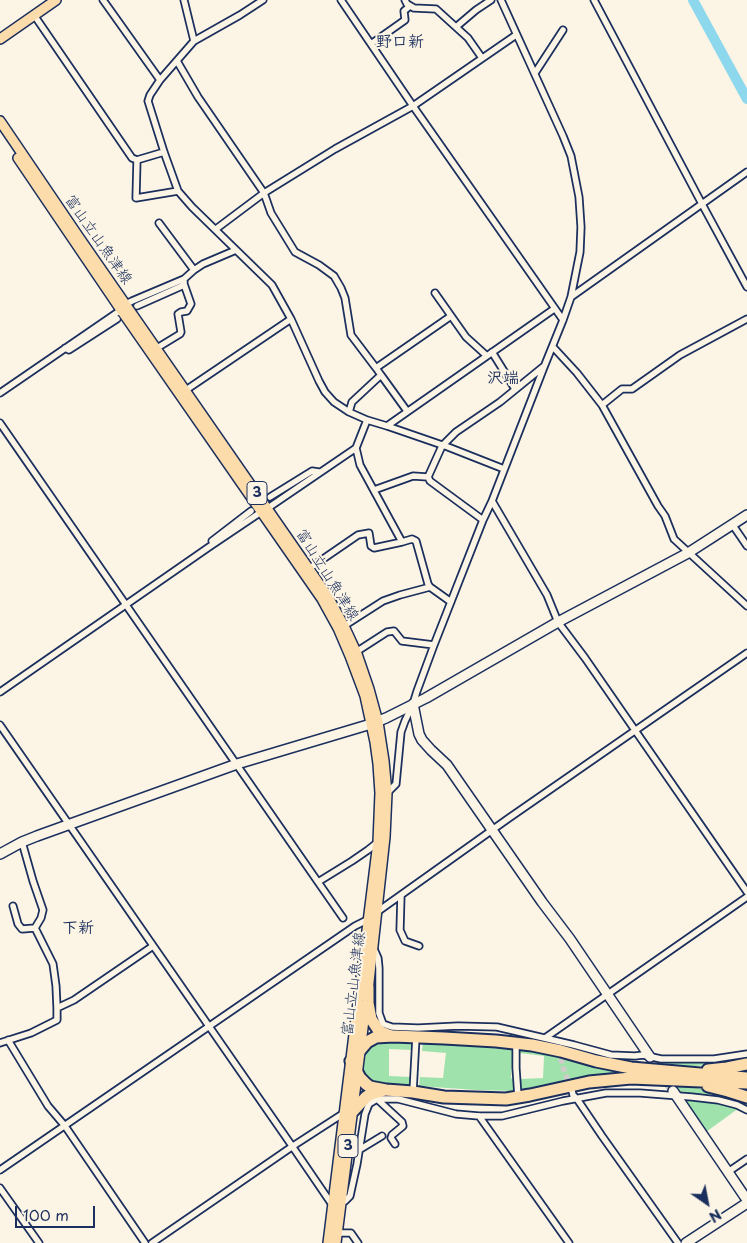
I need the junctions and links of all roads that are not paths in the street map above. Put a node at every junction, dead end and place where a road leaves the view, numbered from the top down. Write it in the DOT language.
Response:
graph roads {
  1 [pos="56,0"];
  2 [pos="103,0"];
  3 [pos="184,0"];
  4 [pos="263,0"];
  5 [pos="341,0"];
  6 [pos="405,0"];
  7 [pos="491,0"];
  8 [pos="501,0"];
  9 [pos="594,0"];
  10 [pos="410,6"];
  11 [pos="34,15"];
  12 [pos="456,27"];
  13 [pos="562,30"];
  14 [pos="516,34"];
  15 [pos="0,39"];
  16 [pos="194,41"];
  17 [pos="371,44"];
  18 [pos="482,58"];
  19 [pos="177,61"];
  20 [pos="534,73"];
  21 [pos="160,80"];
  22 [pos="413,106"];
  23 [pos="0,120"];
  24 [pos="0,131"];
  25 [pos="164,152"];
  26 [pos="137,160"];
  27 [pos="747,172"];
  28 [pos="178,191"];
  29 [pos="264,193"];
  30 [pos="702,204"];
  31 [pos="159,223"];
  32 [pos="216,229"];
  33 [pos="236,250"];
  34 [pos="194,270"];
  35 [pos="184,281"];
  36 [pos="747,287"];
  37 [pos="436,293"];
  38 [pos="571,297"];
  39 [pos="137,306"];
  40 [pos="554,309"];
  41 [pos="122,311"];
  42 [pos="451,316"];
  43 [pos="291,318"];
  44 [pos="747,318"];
  45 [pos="563,320"];
  46 [pos="553,347"];
  47 [pos="64,348"];
  48 [pos="157,348"];
  49 [pos="490,354"];
  50 [pos="544,367"];
  51 [pos="376,368"];
  52 [pos="381,374"];
  53 [pos="516,389"];
  54 [pos="186,390"];
  55 [pos="0,393"];
  56 [pos="602,405"];
  57 [pos="407,411"];
  58 [pos="349,412"];
  59 [pos="367,420"];
  60 [pos="0,423"];
  61 [pos="387,426"];
  62 [pos="442,446"];
  63 [pos="356,448"];
  64 [pos="504,469"];
  65 [pos="319,472"];
  66 [pos="428,477"];
  67 [pos="374,490"];
  68 [pos="270,498"];
  69 [pos="492,501"];
  70 [pos="264,510"];
  71 [pos="251,511"];
  72 [pos="747,515"];
  73 [pos="483,520"];
  74 [pos="732,524"];
  75 [pos="402,542"];
  76 [pos="747,546"];
  77 [pos="209,547"];
  78 [pos="688,553"];
  79 [pos="306,570"];
  80 [pos="430,587"];
  81 [pos="452,602"];
  82 [pos="746,603"];
  83 [pos="126,606"];
  84 [pos="558,622"];
  85 [pos="344,626"];
  86 [pos="434,644"];
  87 [pos="356,652"];
  88 [pos="747,653"];
  89 [pos="0,692"];
  90 [pos="413,704"];
  91 [pos="374,723"];
  92 [pos="0,725"];
  93 [pos="636,731"];
  94 [pos="237,764"];
  95 [pos="386,793"];
  96 [pos="69,824"];
  97 [pos="492,830"];
  98 [pos="382,839"];
  99 [pos="22,842"];
  100 [pos="0,854"];
  101 [pos="318,882"];
  102 [pos="747,892"];
  103 [pos="401,895"];
  104 [pos="747,897"];
  105 [pos="13,906"];
  106 [pos="377,912"];
  107 [pos="343,918"];
  108 [pos="368,919"];
  109 [pos="35,928"];
  110 [pos="153,946"];
  111 [pos="372,946"];
  112 [pos="419,946"];
  113 [pos="368,986"];
  114 [pos="608,995"];
  115 [pos="57,1008"];
  116 [pos="209,1026"];
  117 [pos="393,1036"];
  118 [pos="416,1037"];
  119 [pos="546,1038"];
  120 [pos="8,1040"];
  121 [pos="0,1043"];
  122 [pos="516,1043"];
  123 [pos="361,1049"];
  124 [pos="747,1054"];
  125 [pos="650,1057"];
  126 [pos="351,1060"];
  127 [pos="747,1064"];
  128 [pos="358,1074"];
  129 [pos="663,1075"];
  130 [pos="747,1078"];
  131 [pos="747,1083"];
  132 [pos="386,1090"];
  133 [pos="572,1091"];
  134 [pos="413,1092"];
  135 [pos="675,1093"];
  136 [pos="518,1097"];
  137 [pos="747,1097"];
  138 [pos="577,1098"];
  139 [pos="377,1099"];
  140 [pos="747,1110"];
  141 [pos="349,1112"];
  142 [pos="479,1116"];
  143 [pos="65,1126"];
  144 [pos="382,1136"];
  145 [pos="395,1144"];
  146 [pos="293,1146"];
  147 [pos="359,1150"];
  148 [pos="747,1160"];
  149 [pos="0,1170"];
  150 [pos="728,1172"];
  151 [pos="0,1188"];
  152 [pos="747,1202"];
  153 [pos="337,1204"];
  154 [pos="338,1233"];
  155 [pos="39,1243"];
  156 [pos="145,1243"];
  157 [pos="152,1243"];
  158 [pos="328,1243"];
  159 [pos="336,1243"];
  160 [pos="358,1243"];
  161 [pos="569,1243"];
  162 [pos="678,1243"];
  163 [pos="686,1243"];
  1 -- 11 [label="main road"];
  2 -- 21 [label="street"];
  3 -- 16 [label="street"];
  4 -- 16 [label="street"];
  5 -- 17 [label="street"];
  6 -- 10 [label="street"];
  7 -- 12 [label="street"];
  8 -- 14 [label="street"];
  9 -- 30 [label="street"];
  10 -- 12 [label="street"];
  10 -- 17 [label="street"];
  11 -- 15 [label="main road"];
  11 -- 26 [label="street"];
  12 -- 18 [label="street"];
  13 -- 20 [label="street"];
  14 -- 18 [label="street"];
  14 -- 20 [label="street"];
  16 -- 19 [label="street"];
  17 -- 22 [label="street"];
  18 -- 22 [label="street"];
  19 -- 21 [label="street"];
  19 -- 29 [label="street"];
  20 -- 38 [label="street"];
  21 -- 25 [label="street"];
  22 -- 29 [label="street"];
  22 -- 40 [label="street"];
  23 -- 41 [label="main road, 富山立山魚津線 / 3"];
  24 -- 41 [label="main road, 富山立山魚津線 / 3"];
  25 -- 26 [label="street"];
  25 -- 28 [label="street"];
  26 -- 28 [label="street"];
  27 -- 30 [label="street"];
  28 -- 32 [label="street"];
  29 -- 32 [label="street"];
  29 -- 51 [label="street"];
  30 -- 36 [label="street"];
  30 -- 38 [label="street"];
  31 -- 34 [label="street"];
  32 -- 33 [label="street"];
  33 -- 34 [label="street"];
  33 -- 43 [label="street"];
  34 -- 35 [label="street"];
  35 -- 39 [label="street"];
  35 -- 41 [label="street"];
  35 -- 48 [label="street"];
  37 -- 42 [label="street"];
  38 -- 45 [label="street"];
  40 -- 45 [label="street"];
  40 -- 49 [label="street"];
  41 -- 47 [label="street"];
  41 -- 47 [label="street"];
  41 -- 48 [label="main road, 富山立山魚津線 / 3"];
  41 -- 70 [label="main road, 富山立山魚津線 / 3"];
  42 -- 49 [label="street"];
  42 -- 51 [label="street"];
  43 -- 54 [label="street"];
  43 -- 58 [label="street"];
  44 -- 56 [label="street"];
  45 -- 46 [label="street"];
  46 -- 50 [label="street"];
  46 -- 56 [label="street"];
  47 -- 55 [label="street"];
  48 -- 54 [label="main road, 富山立山魚津線 / 3"];
  49 -- 53 [label="street"];
  49 -- 57 [label="street"];
  50 -- 53 [label="street"];
  50 -- 64 [label="street"];
  51 -- 52 [label="street"];
  52 -- 57 [label="street"];
  52 -- 58 [label="street"];
  53 -- 62 [label="street"];
  54 -- 70 [label="main road, 富山立山魚津線 / 3"];
  56 -- 78 [label="street"];
  57 -- 61 [label="street"];
  58 -- 59 [label="street"];
  59 -- 61 [label="street"];
  59 -- 63 [label="street"];
  60 -- 83 [label="street"];
  61 -- 62 [label="street"];
  62 -- 64 [label="street"];
  62 -- 66 [label="street"];
  63 -- 65 [label="street"];
  63 -- 67 [label="street"];
  64 -- 69 [label="street"];
  65 -- 68 [label="street"];
  65 -- 70 [label="street"];
  66 -- 67 [label="street"];
  66 -- 73 [label="street"];
  67 -- 75 [label="street"];
  69 -- 73 [label="street"];
  69 -- 84 [label="street"];
  70 -- 77 [label="street"];
  70 -- 79 [label="main road, 富山立山魚津線 / 3"];
  71 -- 77 [label="street"];
  72 -- 74 [label="street"];
  73 -- 81 [label="street"];
  74 -- 76 [label="street"];
  74 -- 78 [label="street"];
  75 -- 79 [label="street"];
  75 -- 80 [label="street"];
  77 -- 83 [label="street"];
  78 -- 82 [label="street"];
  78 -- 84 [label="street"];
  79 -- 85 [label="main road, 富山立山魚津線 / 3"];
  79 -- 91 [label="main road, 富山立山魚津線 / 3"];
  80 -- 81 [label="street"];
  80 -- 85 [label="street"];
  81 -- 86 [label="street"];
  83 -- 89 [label="street"];
  83 -- 94 [label="street"];
  84 -- 90 [label="street"];
  84 -- 93 [label="street"];
  85 -- 87 [label="main road, 富山立山魚津線 / 3"];
  86 -- 87 [label="street"];
  86 -- 90 [label="street"];
  87 -- 91 [label="main road, 富山立山魚津線 / 3"];
  88 -- 93 [label="street"];
  90 -- 91 [label="street"];
  90 -- 95 [label="street"];
  90 -- 97 [label="street"];
  91 -- 94 [label="street"];
  91 -- 95 [label="main road, 富山立山魚津線 / 3"];
  91 -- 98 [label="main road, 富山立山魚津線 / 3"];
  92 -- 96 [label="street"];
  93 -- 97 [label="street"];
  93 -- 102 [label="street"];
  94 -- 96 [label="street"];
  94 -- 101 [label="street"];
  95 -- 98 [label="main road, 富山立山魚津線 / 3"];
  96 -- 99 [label="street"];
  96 -- 110 [label="street"];
  97 -- 103 [label="street"];
  97 -- 114 [label="street"];
  98 -- 101 [label="street"];
  98 -- 106 [label="main road, 富山立山魚津線 / 3"];
  98 -- 108 [label="main road, 富山立山魚津線 / 3"];
  99 -- 100 [label="street"];
  99 -- 109 [label="street"];
  101 -- 107 [label="street"];
  103 -- 106 [label="street"];
  103 -- 112 [label="street"];
  104 -- 114 [label="street"];
  105 -- 109 [label="street"];
  106 -- 111 [label="main road, 富山立山魚津線 / 3"];
  108 -- 116 [label="street"];
  108 -- 126 [label="main road, 富山立山魚津線 / 3"];
  109 -- 115 [label="street"];
  110 -- 115 [label="street"];
  110 -- 116 [label="street"];
  111 -- 113 [label="main road, 富山立山魚津線 / 3"];
  111 -- 119 [label="street"];
  113 -- 117 [label="highway"];
  113 -- 123 [label="main road, 富山立山魚津線 / 3"];
  114 -- 119 [label="street"];
  114 -- 125 [label="street"];
  115 -- 120 [label="street"];
  116 -- 143 [label="street"];
  116 -- 146 [label="street"];
  117 -- 118 [label="highway"];
  117 -- 123 [label="highway"];
  118 -- 122 [label="highway"];
  118 -- 134 [label="street"];
  119 -- 125 [label="street"];
  120 -- 121 [label="street"];
  120 -- 143 [label="street"];
  122 -- 129 [label="highway"];
  122 -- 136 [label="street"];
  123 -- 126 [label="highway"];
  123 -- 128 [label="main road, 富山立山魚津線 / 3"];
  124 -- 125 [label="street"];
  126 -- 128 [label="highway"];
  126 -- 141 [label="main road, 富山立山魚津線 / 3"];
  127 -- 129 [label="highway"];
  128 -- 132 [label="highway"];
  128 -- 141 [label="main road, 富山立山魚津線 / 3"];
  129 -- 130 [label="highway"];
  129 -- 131 [label="highway"];
  129 -- 136 [label="highway"];
  129 -- 137 [label="highway"];
  132 -- 134 [label="highway"];
  132 -- 141 [label="highway"];
  133 -- 138 [label="street"];
  134 -- 136 [label="highway"];
  135 -- 138 [label="street"];
  135 -- 140 [label="street"];
  135 -- 150 [label="street"];
  138 -- 142 [label="street"];
  138 -- 162 [label="street"];
  139 -- 142 [label="street"];
  139 -- 145 [label="street"];
  139 -- 147 [label="street"];
  141 -- 146 [label="street"];
  141 -- 153 [label="main road, 富山立山魚津線 / 3"];
  142 -- 161 [label="street"];
  143 -- 149 [label="street"];
  143 -- 156 [label="street"];
  144 -- 147 [label="street"];
  146 -- 153 [label="street"];
  146 -- 157 [label="street"];
  147 -- 153 [label="street"];
  148 -- 150 [label="street"];
  150 -- 152 [label="street"];
  151 -- 155 [label="street"];
  152 -- 163 [label="street"];
  153 -- 154 [label="main road, 富山立山魚津線 / 3"];
  153 -- 158 [label="main road, 富山立山魚津線 / 3"];
  154 -- 159 [label="main road, 富山立山魚津線 / 3"];
  154 -- 160 [label="street"];
}
